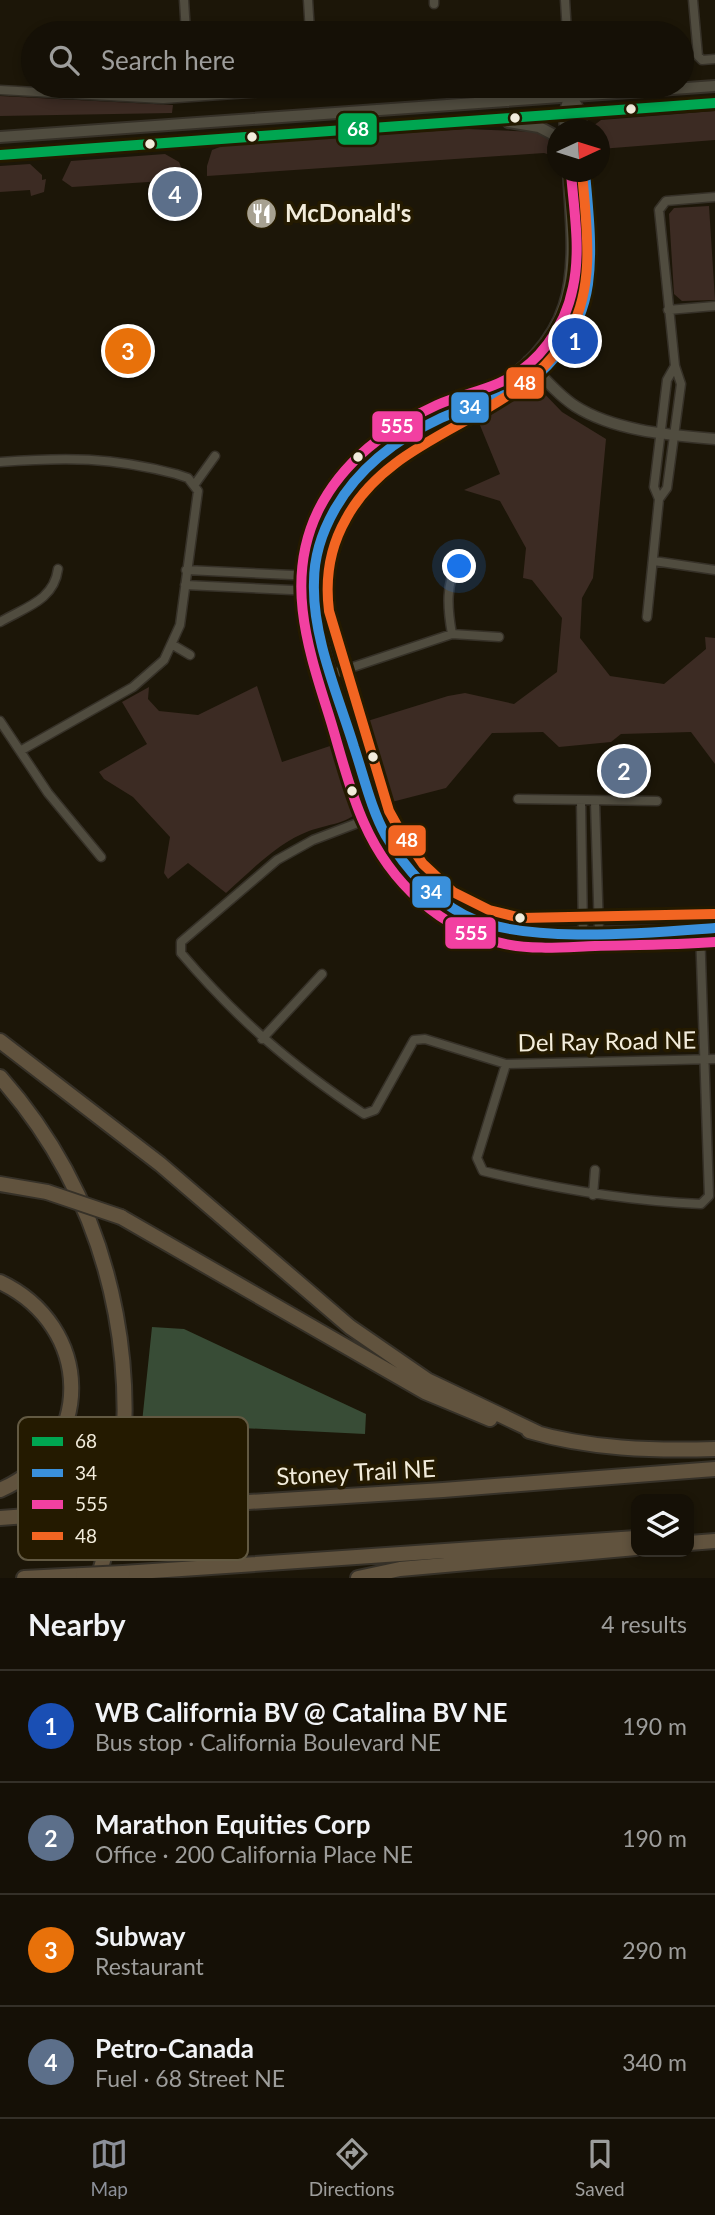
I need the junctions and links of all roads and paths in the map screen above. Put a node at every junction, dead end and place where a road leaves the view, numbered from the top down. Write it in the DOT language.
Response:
graph roads {
  1 [pos="184,0"];
  2 [pos="308,0"];
  3 [pos="565,0"];
  4 [pos="694,0"];
  5 [pos="185,21"];
  6 [pos="309,21"];
  7 [pos="566,21"];
  8 [pos="715,59"];
  9 [pos="715,86"];
  10 [pos="694,87"];
  11 [pos="0,90"];
  12 [pos="21,91"];
  13 [pos="145,98"];
  14 [pos="176,98"];
  15 [pos="473,98"];
  16 [pos="568,98"];
  17 [pos="574,98"];
  18 [pos="715,103"];
  19 [pos="581,113"];
  20 [pos="565,114"];
  21 [pos="488,119"];
  22 [pos="565,119"];
  23 [pos="581,119"];
  24 [pos="547,131"];
  25 [pos="0,137"];
  26 [pos="0,155"];
  27 [pos="569,182"];
  28 [pos="586,182"];
  29 [pos="715,197"];
  30 [pos="715,306"];
  31 [pos="668,310"];
  32 [pos="528,361"];
  33 [pos="675,366"];
  34 [pos="540,374"];
  35 [pos="464,408"];
  36 [pos="660,433"];
  37 [pos="676,435"];
  38 [pos="715,439"];
  39 [pos="215,456"];
  40 [pos="0,462"];
  41 [pos="195,484"];
  42 [pos="659,499"];
  43 [pos="458,559"];
  44 [pos="654,561"];
  45 [pos="58,569"];
  46 [pos="186,570"];
  47 [pos="715,570"];
  48 [pos="314,576"];
  49 [pos="185,585"];
  50 [pos="313,591"];
  51 [pos="647,617"];
  52 [pos="0,622"];
  53 [pos="452,634"];
  54 [pos="499,637"];
  55 [pos="173,645"];
  56 [pos="190,655"];
  57 [pos="332,674"];
  58 [pos="0,721"];
  59 [pos="20,751"];
  60 [pos="518,799"];
  61 [pos="657,801"];
  62 [pos="581,802"];
  63 [pos="595,802"];
  64 [pos="376,816"];
  65 [pos="100,857"];
  66 [pos="715,928"];
  67 [pos="700,929"];
  68 [pos="583,932"];
  69 [pos="599,932"];
  70 [pos="322,974"];
  71 [pos="262,1039"];
  72 [pos="0,1041"];
  73 [pos="710,1059"];
  74 [pos="506,1063"];
  75 [pos="0,1077"];
  76 [pos="595,1170"];
  77 [pos="0,1184"];
  78 [pos="593,1195"];
  79 [pos="0,1282"];
  80 [pos="67,1417"];
  81 [pos="126,1417"];
  82 [pos="538,1433"];
  83 [pos="715,1449"];
  84 [pos="715,1469"];
  85 [pos="18,1480"];
  86 [pos="0,1490"];
  87 [pos="248,1502"];
  88 [pos="18,1517"];
  89 [pos="0,1518"];
  90 [pos="715,1532"];
  91 [pos="694,1534"];
  92 [pos="631,1538"];
  93 [pos="715,1541"];
  94 [pos="694,1543"];
  95 [pos="631,1548"];
  96 [pos="103,1560"];
  97 [pos="126,1575"];
  98 [pos="24,1578"];
  99 [pos="98,1578"];
  100 [pos="358,1578"];
  1 -- 5 [label="street"];
  2 -- 6 [label="street"];
  3 -- 7 [label="street"];
  4 -- 8 [label="street"];
  9 -- 10 [label="main road"];
  11 -- 12 [label="street"];
  13 -- 14 [label="street"];
  15 -- 25 [label="main road"];
  16 -- 20 [label="street"];
  17 -- 19 [label="street"];
  18 -- 19 [label="main road"];
  19 -- 20 [label="main road"];
  19 -- 23 [label="street"];
  20 -- 21 [label="main road"];
  20 -- 22 [label="street"];
  21 -- 24 [label="main road"];
  21 -- 26 [label="main road"];
  27 -- 32 [label="street"];
  28 -- 34 [label="street"];
  29 -- 31 [label="street"];
  30 -- 31 [label="street"];
  31 -- 33 [label="street"];
  32 -- 34 [label="street"];
  32 -- 35 [label="street"];
  33 -- 36 [label="street"];
  33 -- 37 [label="street"];
  34 -- 35 [label="street"];
  34 -- 36 [label="street"];
  35 -- 48 [label="street"];
  36 -- 37 [label="street"];
  36 -- 42 [label="street"];
  37 -- 38 [label="street"];
  37 -- 42 [label="street"];
  39 -- 41 [label="street"];
  40 -- 41 [label="street"];
  41 -- 46 [label="street"];
  42 -- 44 [label="street"];
  43 -- 53 [label="street"];
  44 -- 47 [label="street"];
  44 -- 51 [label="street"];
  45 -- 52 [label="street"];
  46 -- 48 [label="street"];
  46 -- 49 [label="street"];
  48 -- 50 [label="street"];
  49 -- 50 [label="street"];
  49 -- 55 [label="street"];
  50 -- 57 [label="street"];
  53 -- 54 [label="street"];
  53 -- 57 [label="street"];
  55 -- 56 [label="street"];
  55 -- 59 [label="street"];
  57 -- 64 [label="street"];
  58 -- 59 [label="street"];
  59 -- 65 [label="street"];
  60 -- 62 [label="street"];
  61 -- 63 [label="street"];
  62 -- 63 [label="street"];
  62 -- 68 [label="street"];
  63 -- 69 [label="street"];
  64 -- 68 [label="street"];
  64 -- 71 [label="street, Del Ray Road NE"];
  66 -- 67 [label="street"];
  67 -- 69 [label="street"];
  67 -- 73 [label="street"];
  68 -- 69 [label="street"];
  70 -- 71 [label="street"];
  71 -- 74 [label="street, Del Ray Road NE"];
  72 -- 82 [label="highway"];
  73 -- 74 [label="street, Del Ray Road NE"];
  73 -- 78 [label="street"];
  74 -- 78 [label="street"];
  75 -- 81 [label="highway"];
  76 -- 78 [label="street"];
  77 -- 82 [label="highway, bridge"];
  79 -- 80 [label="highway"];
  82 -- 83 [label="highway"];
  84 -- 87 [label="highway, Stoney Trail NE, bridge"];
  85 -- 86 [label="highway"];
  88 -- 89 [label="highway, Stoney Trail NE, bridge"];
  90 -- 91 [label="highway"];
  92 -- 97 [label="highway"];
  93 -- 94 [label="highway"];
  95 -- 100 [label="highway"];
  96 -- 99 [label="highway"];
  97 -- 98 [label="highway, bridge"];
}
